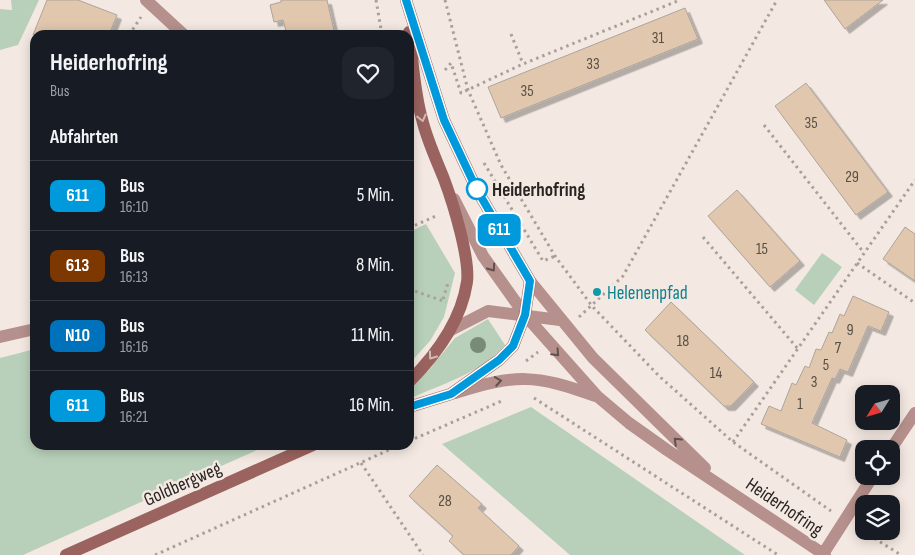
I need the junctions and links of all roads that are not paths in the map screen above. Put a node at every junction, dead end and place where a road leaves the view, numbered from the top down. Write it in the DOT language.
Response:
graph roads {
  1 [pos="146,0"];
  2 [pos="406,0"];
  3 [pos="179,30"];
  4 [pos="410,30"];
  5 [pos="414,62"];
  6 [pos="444,180"];
  7 [pos="530,281"];
  8 [pos="525,315"];
  9 [pos="560,320"];
  10 [pos="30,330"];
  11 [pos="450,330"];
  12 [pos="0,337"];
  13 [pos="414,377"];
  14 [pos="451,394"];
  15 [pos="597,396"];
  16 [pos="414,405"];
  17 [pos="915,413"];
  18 [pos="897,440"];
  19 [pos="302,450"];
  20 [pos="867,485"];
  21 [pos="724,487"];
  22 [pos="824,554"];
  23 [pos="66,555"];
  1 -- 3 [label="street"];
  2 -- 4 [label="street, Heiderhofring, one-way"];
  2 -- 7 [label="street, Heiderhofring"];
  5 -- 6 [label="street, Heiderhofring, one-way"];
  6 -- 8 [label="street, Heiderhofring, one-way"];
  6 -- 11 [label="street"];
  7 -- 8 [label="street"];
  7 -- 9 [label="street, Heiderhofring"];
  8 -- 9 [label="street"];
  8 -- 11 [label="street"];
  8 -- 14 [label="street"];
  8 -- 15 [label="street, Heiderhofring, one-way"];
  21 -- 9 [label="street, Heiderhofring, one-way"];
  10 -- 12 [label="street"];
  11 -- 13 [label="street, one-way"];
  14 -- 15 [label="street, one-way"];
  14 -- 16 [label="street"];
  15 -- 21 [label="street, Heiderhofring"];
  17 -- 18 [label="street"];
  19 -- 23 [label="street, Goldbergweg"];
  20 -- 22 [label="street"];
  21 -- 22 [label="street, Heiderhofring"];
}
